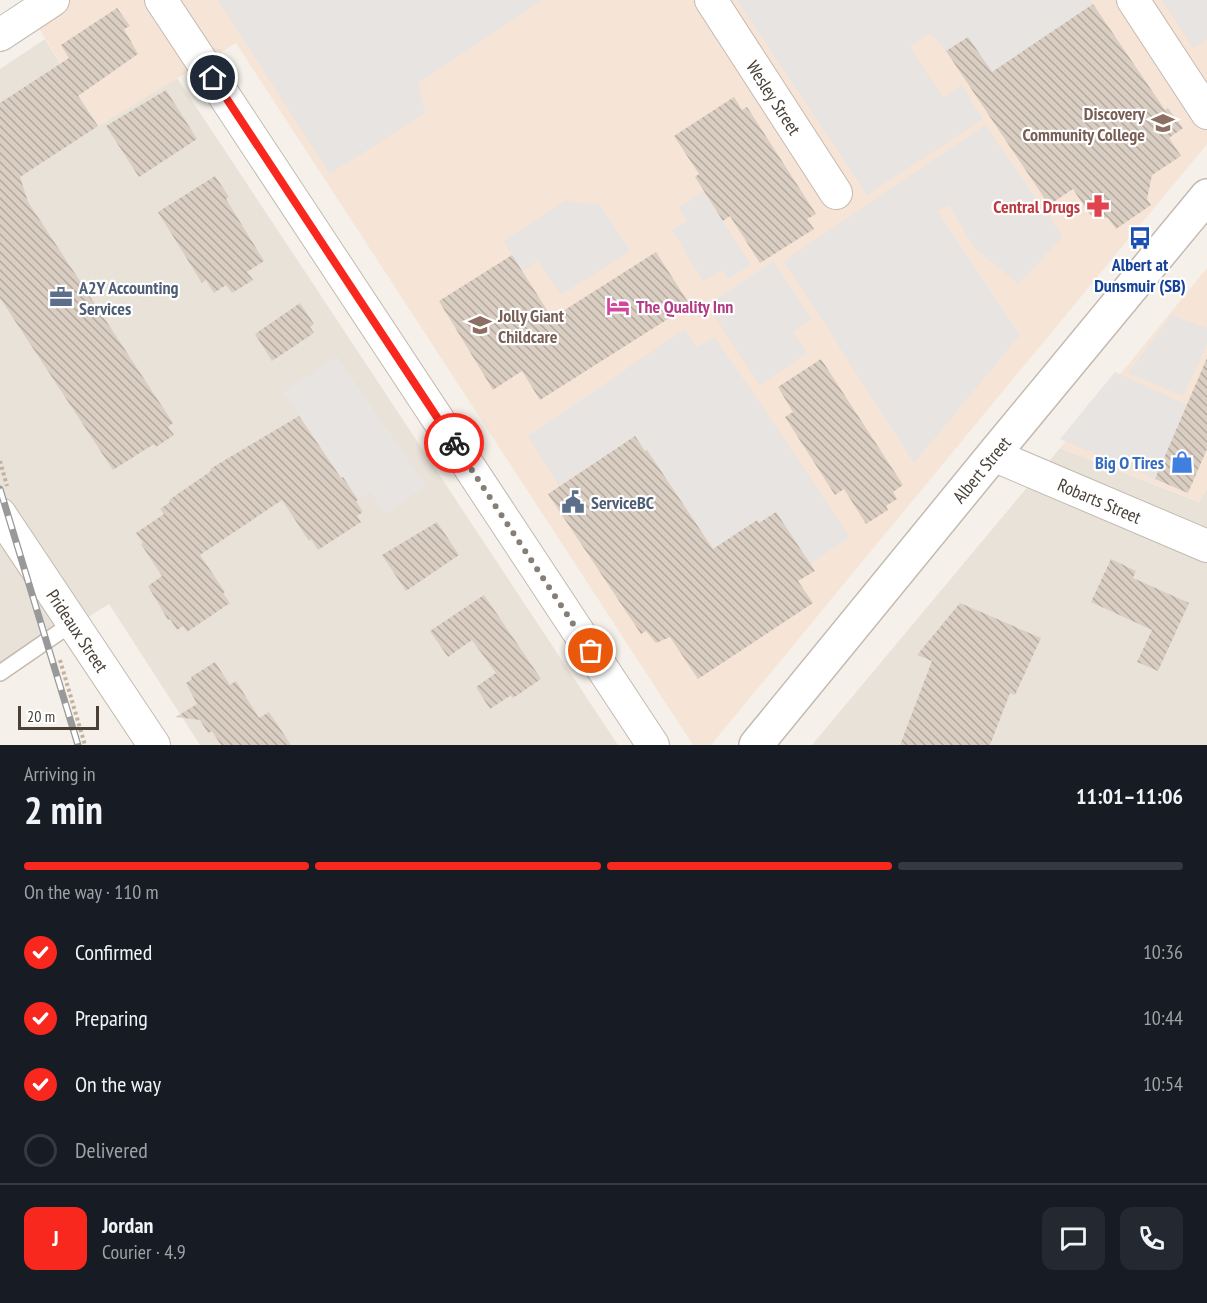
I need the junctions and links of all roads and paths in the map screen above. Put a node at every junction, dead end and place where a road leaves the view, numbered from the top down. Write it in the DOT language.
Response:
graph roads {
  1 [pos="53,0"];
  2 [pos="161,0"];
  3 [pos="711,0"];
  4 [pos="1133,0"];
  5 [pos="0,35"];
  6 [pos="1207,113"];
  7 [pos="836,193"];
  8 [pos="1207,196"];
  9 [pos="993,454"];
  10 [pos="0,514"];
  11 [pos="1207,546"];
  12 [pos="74,622"];
  13 [pos="0,673"];
  14 [pos="154,745"];
  15 [pos="653,745"];
  16 [pos="756,745"];
  1 -- 5 [label="street"];
  2 -- 15 [label="street"];
  3 -- 7 [label="street, Wesley Street"];
  4 -- 6 [label="street"];
  8 -- 9 [label="street, Albert Street"];
  9 -- 11 [label="street, Robarts Street"];
  9 -- 16 [label="street, Albert Street"];
  10 -- 12 [label="street, Prideaux Street"];
  12 -- 13 [label="lane"];
  12 -- 14 [label="street, Prideaux Street"];
}
